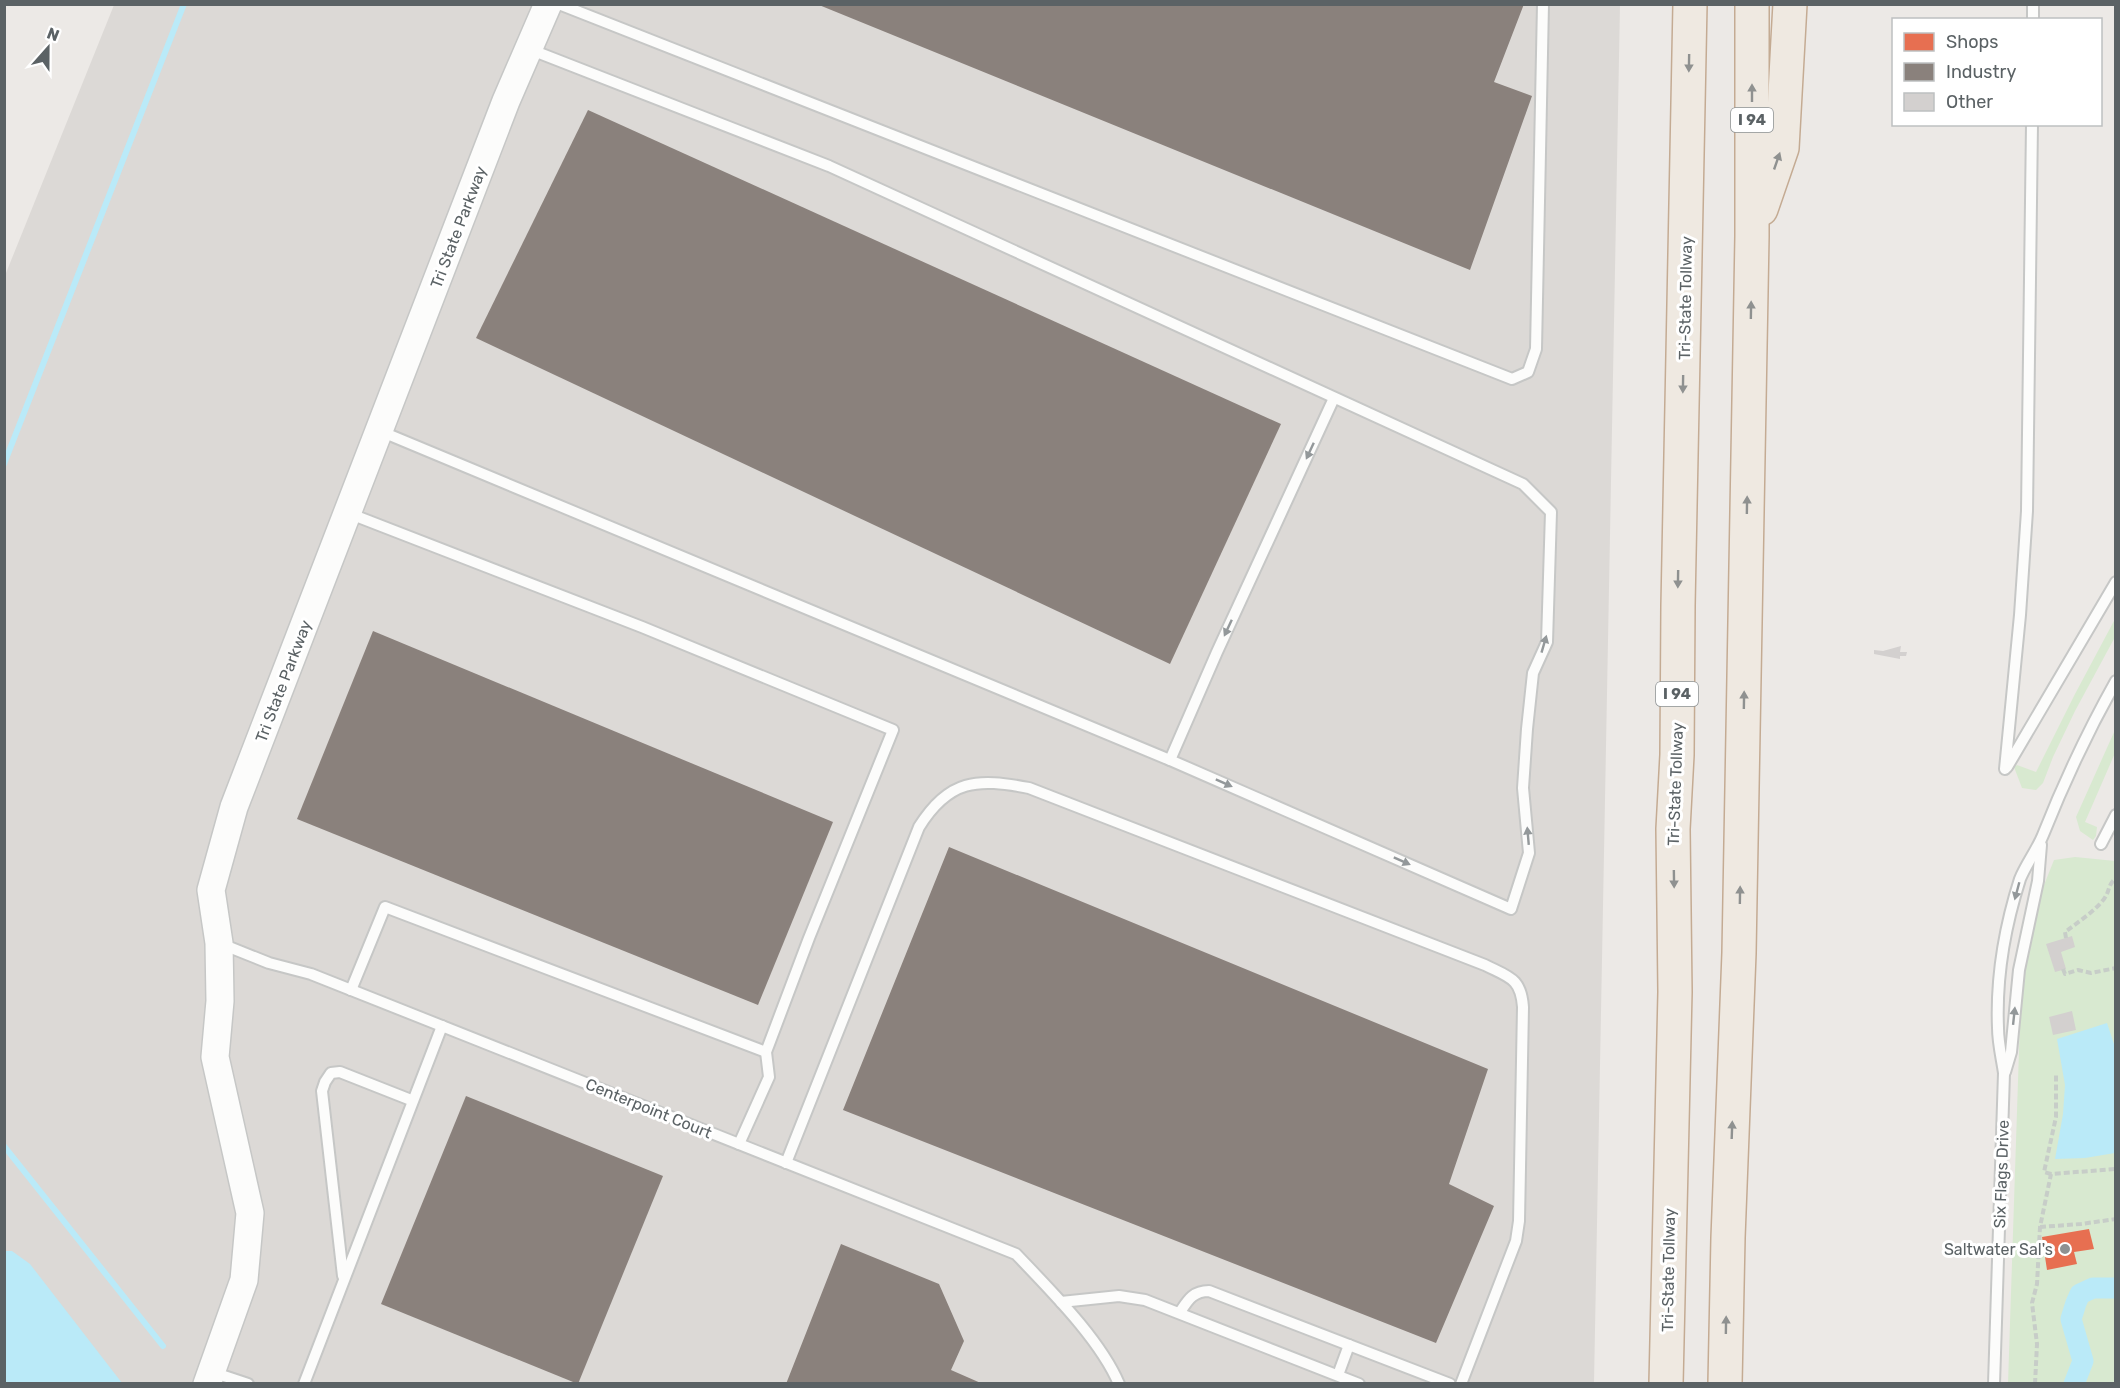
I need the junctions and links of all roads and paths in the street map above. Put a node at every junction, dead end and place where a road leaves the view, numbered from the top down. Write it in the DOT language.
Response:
graph roads {
  1 [pos="548,4"];
  2 [pos="559,4"];
  3 [pos="1543,4"];
  4 [pos="1690,4"];
  5 [pos="1752,4"];
  6 [pos="1790,4"];
  7 [pos="529,49"];
  8 [pos="2032,126"];
  9 [pos="1752,236"];
  10 [pos="1334,398"];
  11 [pos="379,431"];
  12 [pos="348,513"];
  13 [pos="2115,582"];
  14 [pos="2115,681"];
  15 [pos="1170,760"];
  16 [pos="2115,815"];
  17 [pos="2042,839"];
  18 [pos="2101,844"];
  19 [pos="2115,878"];
  20 [pos="2066,938"];
  21 [pos="219,943"];
  22 [pos="2115,968"];
  23 [pos="2063,969"];
  24 [pos="351,990"];
  25 [pos="442,1026"];
  26 [pos="766,1052"];
  27 [pos="2004,1073"];
  28 [pos="2056,1074"];
  29 [pos="411,1100"];
  30 [pos="739,1144"];
  31 [pos="786,1162"];
  32 [pos="2115,1169"];
  33 [pos="2051,1174"];
  34 [pos="2115,1219"];
  35 [pos="2040,1227"];
  36 [pos="343,1279"];
  37 [pos="1061,1302"];
  38 [pos="1180,1312"];
  39 [pos="1350,1345"];
  40 [pos="1338,1375"];
  41 [pos="209,1378"];
  42 [pos="248,1383"];
  43 [pos="304,1383"];
  44 [pos="1119,1383"];
  45 [pos="1359,1383"];
  46 [pos="1450,1383"];
  47 [pos="1461,1383"];
  48 [pos="1666,1383"];
  49 [pos="1725,1383"];
  50 [pos="1994,1383"];
  51 [pos="2036,1383"];
  1 -- 7 [label="street, Tri State Parkway"];
  2 -- 3 [label="lane"];
  4 -- 48 [label="highway, Tri-State Tollway / I 94, one-way"];
  9 -- 5 [label="highway, I 94, one-way"];
  9 -- 6 [label="highway, one-way"];
  7 -- 10 [label="lane"];
  7 -- 11 [label="street, Tri State Parkway"];
  8 -- 13 [label="lane"];
  49 -- 9 [label="highway, I 94, one-way"];
  10 -- 15 [label="lane, one-way"];
  15 -- 10 [label="lane, one-way"];
  11 -- 12 [label="street, Tri State Parkway"];
  11 -- 15 [label="lane"];
  12 -- 21 [label="street, Tri State Parkway"];
  12 -- 26 [label="lane"];
  14 -- 17 [label="lane, Six Flags Drive"];
  16 -- 18 [label="lane"];
  27 -- 17 [label="lane, Six Flags Drive, one-way"];
  17 -- 27 [label="lane, Six Flags Drive, one-way"];
  19 -- 20 [label="path"];
  21 -- 24 [label="lane, Centerpoint Court"];
  21 -- 41 [label="street, Tri State Parkway"];
  22 -- 23 [label="path"];
  24 -- 25 [label="lane, Centerpoint Court"];
  24 -- 26 [label="lane"];
  25 -- 29 [label="lane"];
  25 -- 30 [label="lane, Centerpoint Court"];
  26 -- 30 [label="lane"];
  27 -- 50 [label="lane, Six Flags Drive"];
  28 -- 33 [label="path"];
  29 -- 36 [label="lane"];
  29 -- 36 [label="lane"];
  30 -- 31 [label="lane, Centerpoint Court"];
  31 -- 37 [label="lane, Centerpoint Court"];
  31 -- 47 [label="lane"];
  32 -- 33 [label="path"];
  33 -- 35 [label="path"];
  34 -- 35 [label="path"];
  35 -- 51 [label="path"];
  36 -- 43 [label="lane"];
  37 -- 38 [label="lane"];
  37 -- 44 [label="lane, Centerpoint Court"];
  38 -- 39 [label="lane"];
  38 -- 40 [label="lane"];
  39 -- 40 [label="lane"];
  39 -- 46 [label="lane"];
  40 -- 45 [label="lane"];
  41 -- 42 [label="lane"];
}
